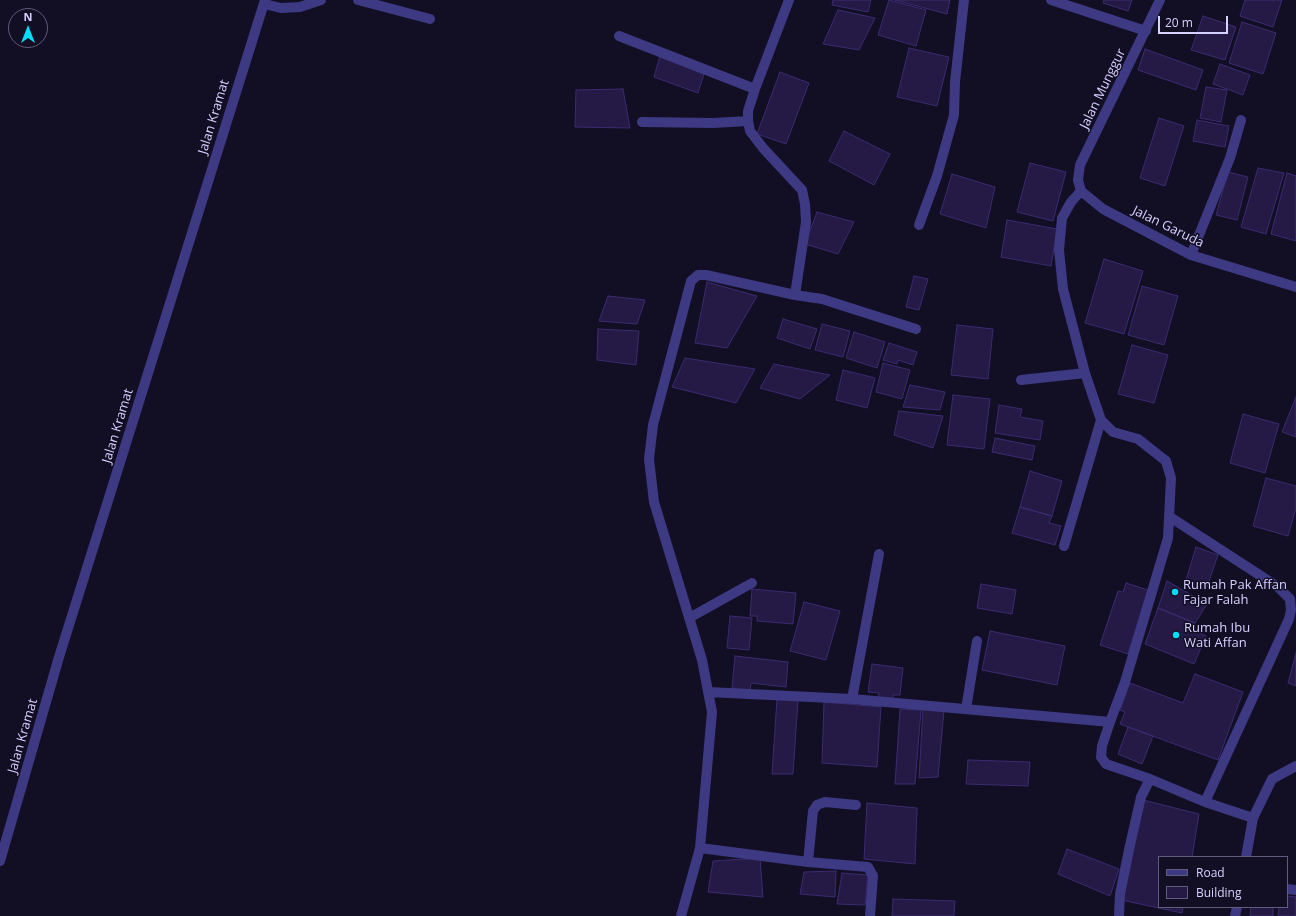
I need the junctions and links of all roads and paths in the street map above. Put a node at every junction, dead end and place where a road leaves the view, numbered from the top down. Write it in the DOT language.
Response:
graph roads {
  1 [pos="321,0"];
  2 [pos="358,0"];
  3 [pos="789,0"];
  4 [pos="964,0"];
  5 [pos="1051,0"];
  6 [pos="1160,0"];
  7 [pos="264,2"];
  8 [pos="430,19"];
  9 [pos="1146,31"];
  10 [pos="619,36"];
  11 [pos="755,89"];
  12 [pos="1242,120"];
  13 [pos="748,121"];
  14 [pos="642,122"];
  15 [pos="1081,191"];
  16 [pos="919,225"];
  17 [pos="1191,255"];
  18 [pos="1296,287"];
  19 [pos="795,295"];
  20 [pos="916,329"];
  21 [pos="1085,374"];
  22 [pos="1021,380"];
  23 [pos="1101,420"];
  24 [pos="1170,516"];
  25 [pos="1064,546"];
  26 [pos="879,554"];
  27 [pos="752,583"];
  28 [pos="689,618"];
  29 [pos="977,642"];
  30 [pos="708,692"];
  31 [pos="852,699"];
  32 [pos="966,709"];
  33 [pos="1110,722"];
  34 [pos="1296,766"];
  35 [pos="1150,780"];
  36 [pos="1205,802"];
  37 [pos="856,805"];
  38 [pos="1253,818"];
  39 [pos="700,848"];
  40 [pos="1246,856"];
  41 [pos="0,861"];
  42 [pos="808,862"];
  43 [pos="681,916"];
  44 [pos="870,916"];
  45 [pos="1119,916"];
  1 -- 7 [label="street"];
  2 -- 8 [label="street"];
  3 -- 11 [label="street"];
  4 -- 16 [label="street"];
  5 -- 9 [label="street"];
  6 -- 9 [label="street, Jalan Munggur"];
  7 -- 41 [label="street, Jalan Kramat"];
  9 -- 15 [label="street, Jalan Munggur"];
  10 -- 11 [label="street"];
  11 -- 13 [label="street"];
  12 -- 17 [label="street"];
  13 -- 14 [label="street"];
  13 -- 19 [label="street"];
  15 -- 17 [label="street, Jalan Garuda"];
  15 -- 21 [label="street"];
  17 -- 18 [label="street, Jalan Garuda"];
  19 -- 20 [label="street"];
  19 -- 28 [label="street"];
  21 -- 22 [label="street"];
  21 -- 23 [label="street"];
  23 -- 24 [label="street"];
  23 -- 25 [label="street"];
  24 -- 33 [label="street"];
  24 -- 36 [label="street"];
  26 -- 31 [label="street"];
  27 -- 28 [label="street"];
  28 -- 30 [label="street"];
  29 -- 32 [label="street"];
  30 -- 31 [label="street"];
  30 -- 39 [label="street"];
  31 -- 32 [label="street"];
  32 -- 33 [label="street"];
  33 -- 35 [label="street"];
  34 -- 38 [label="street"];
  35 -- 36 [label="street"];
  35 -- 45 [label="street"];
  36 -- 38 [label="street"];
  37 -- 42 [label="street"];
  38 -- 40 [label="street"];
  39 -- 42 [label="street"];
  39 -- 43 [label="street"];
  42 -- 44 [label="street"];
}
